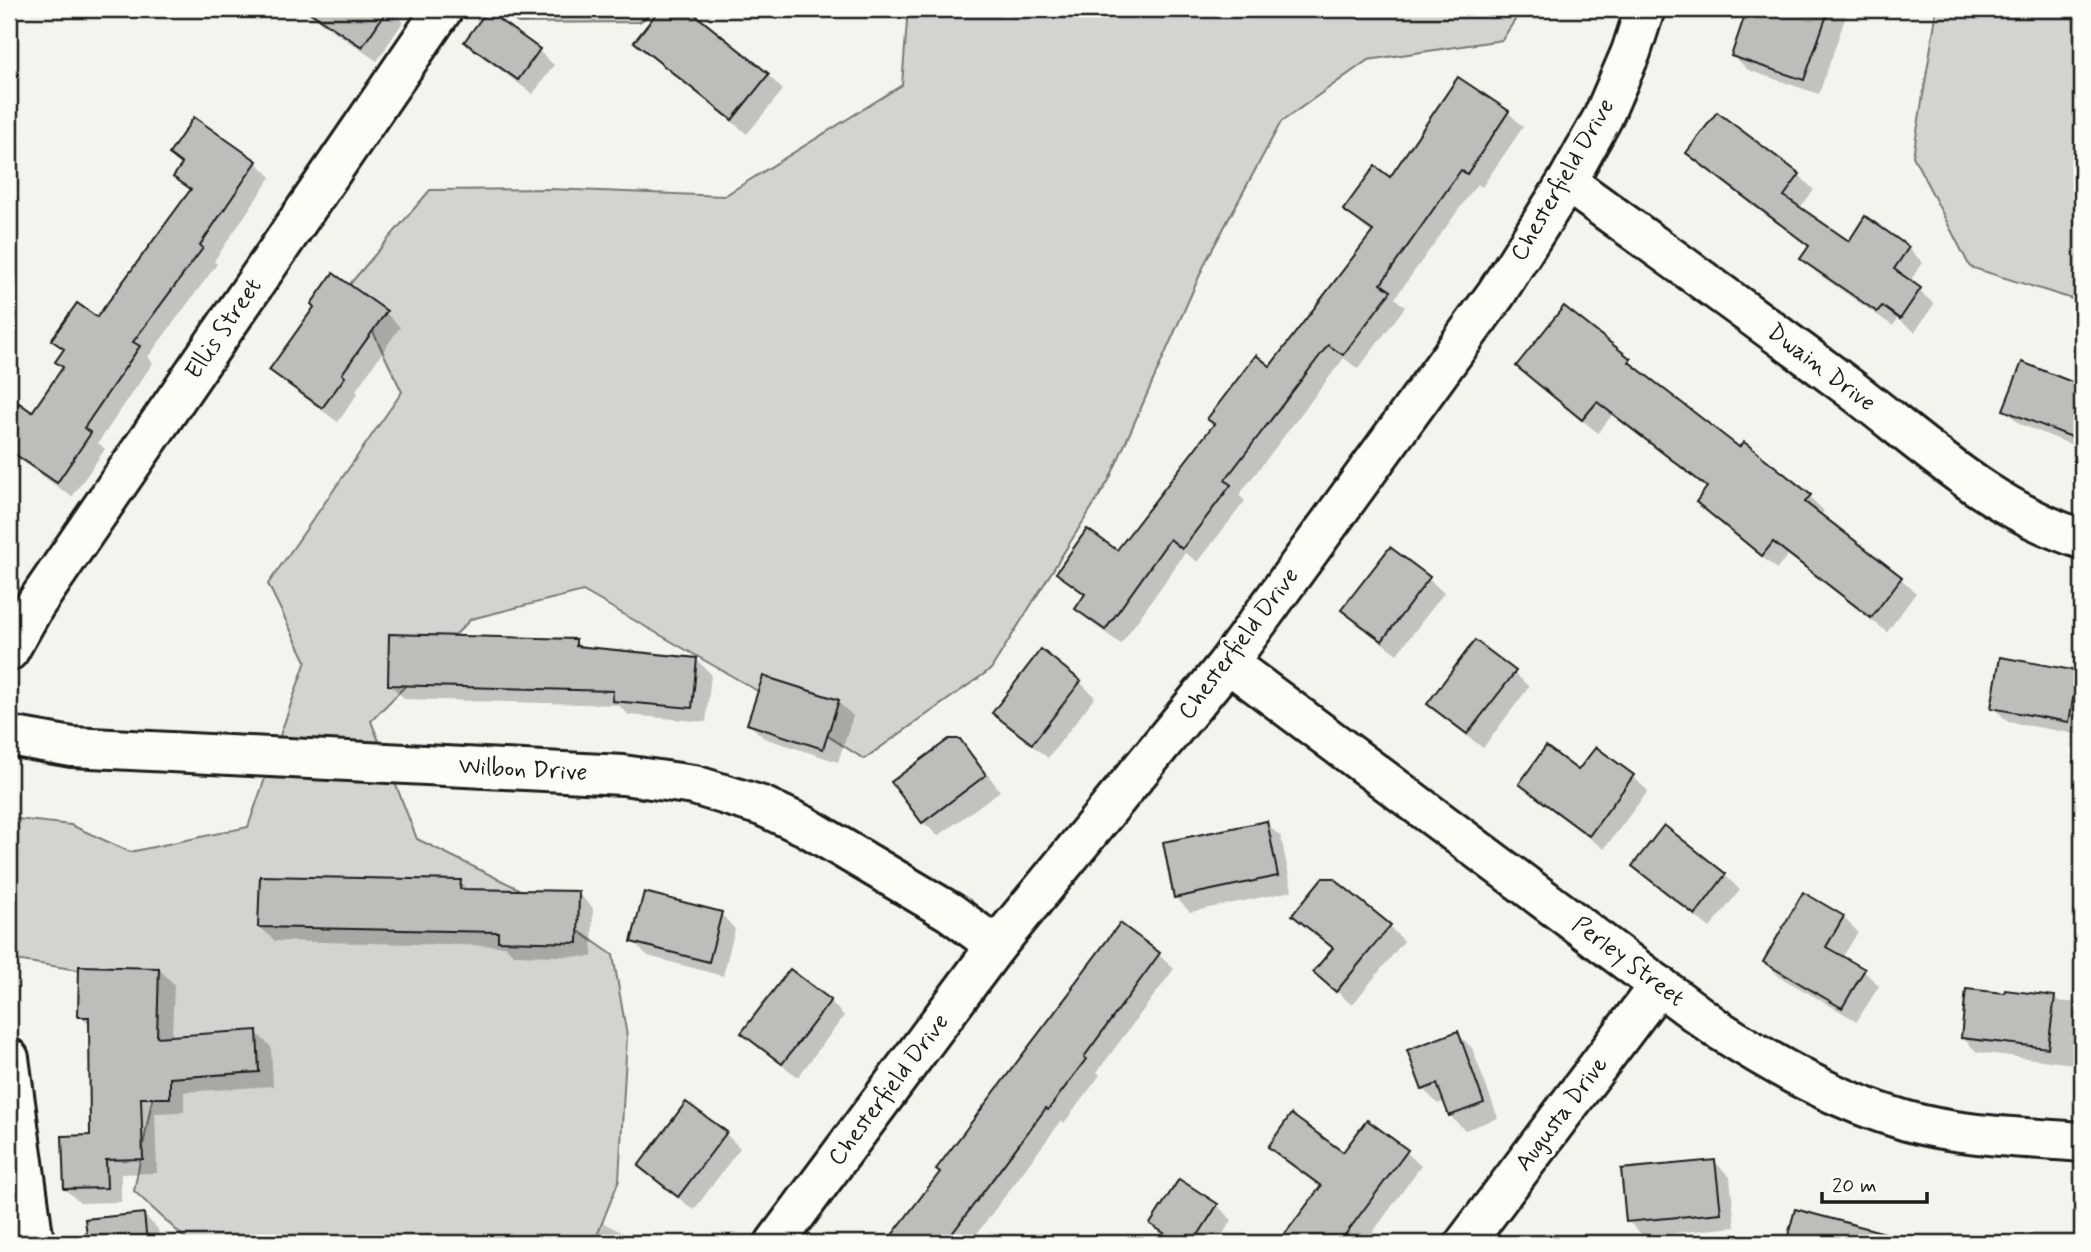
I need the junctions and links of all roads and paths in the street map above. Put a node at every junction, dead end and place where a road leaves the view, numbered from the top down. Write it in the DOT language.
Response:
graph roads {
  1 [pos="443,9"];
  2 [pos="1645,9"];
  3 [pos="1567,182"];
  4 [pos="2082,539"];
  5 [pos="9,651"];
  6 [pos="1228,663"];
  7 [pos="9,736"];
  8 [pos="996,946"];
  9 [pos="1659,985"];
  10 [pos="9,1058"];
  11 [pos="2082,1142"];
  12 [pos="34,1243"];
  13 [pos="775,1243"];
  14 [pos="1465,1243"];
  1 -- 5 [label="street, Ellis Street"];
  2 -- 3 [label="street, Chesterfield Drive"];
  3 -- 4 [label="street, Dwain Drive"];
  3 -- 6 [label="street, Chesterfield Drive"];
  6 -- 8 [label="street, Chesterfield Drive"];
  6 -- 9 [label="street, Perley Street"];
  7 -- 8 [label="street, Wilbon Drive"];
  8 -- 13 [label="street, Chesterfield Drive"];
  9 -- 11 [label="street, Perley Street"];
  9 -- 14 [label="street, Augusta Drive"];
  10 -- 12 [label="street"];
}
